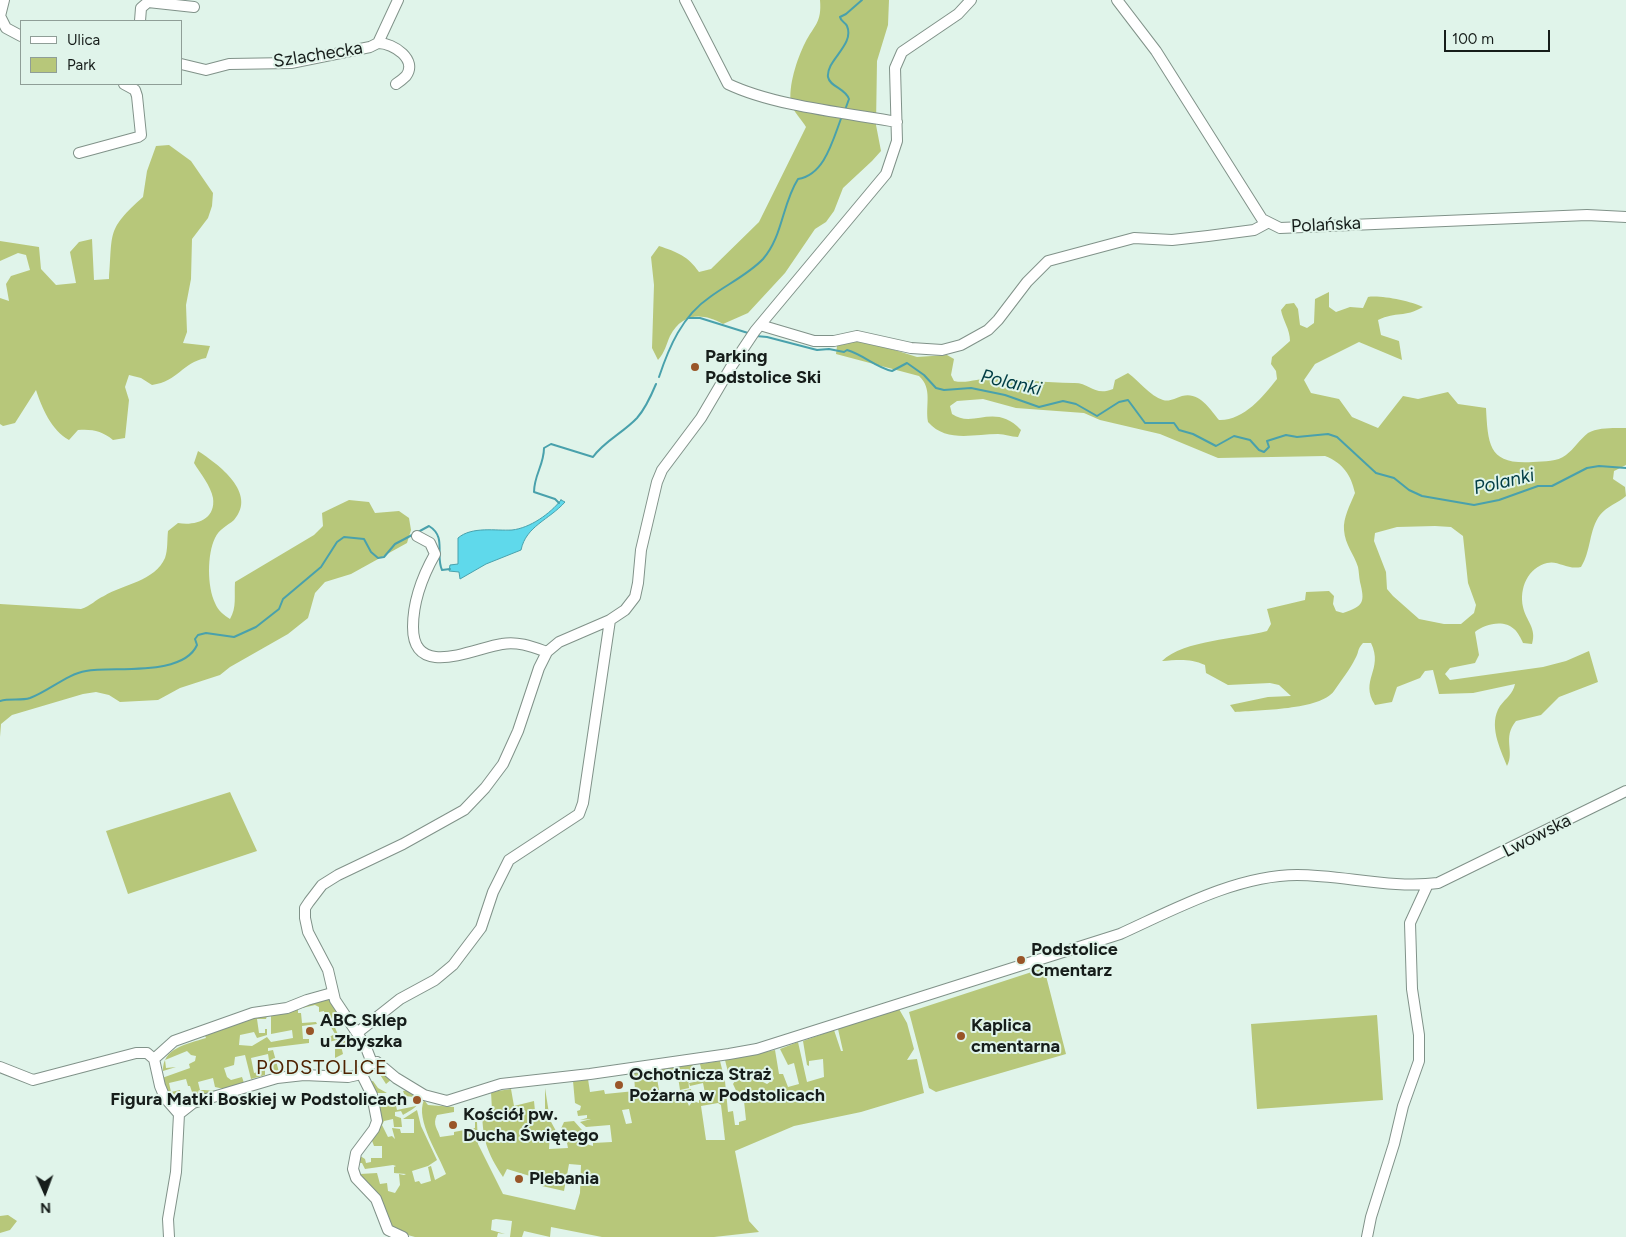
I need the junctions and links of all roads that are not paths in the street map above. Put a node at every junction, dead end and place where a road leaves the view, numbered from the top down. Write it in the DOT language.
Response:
graph roads {
  1 [pos="4,0"];
  2 [pos="398,0"];
  3 [pos="685,0"];
  4 [pos="971,0"];
  5 [pos="1117,0"];
  6 [pos="194,7"];
  7 [pos="0,16"];
  8 [pos="140,20"];
  9 [pos="20,35"];
  10 [pos="378,43"];
  11 [pos="182,64"];
  12 [pos="396,84"];
  13 [pos="126,85"];
  14 [pos="897,122"];
  15 [pos="79,153"];
  16 [pos="1626,217"];
  17 [pos="1267,223"];
  18 [pos="760,325"];
  19 [pos="417,536"];
  20 [pos="610,620"];
  21 [pos="547,652"];
  22 [pos="1626,791"];
  23 [pos="1428,884"];
  24 [pos="332,993"];
  25 [pos="357,1033"];
  26 [pos="154,1059"];
  27 [pos="372,1063"];
  28 [pos="0,1067"];
  29 [pos="361,1073"];
  30 [pos="179,1114"];
  31 [pos="169,1237"];
  32 [pos="403,1237"];
  33 [pos="1367,1237"];
  1 -- 7 [label="street"];
  2 -- 10 [label="street, Szlachecka"];
  3 -- 14 [label="street"];
  4 -- 14 [label="street"];
  5 -- 17 [label="street, Polańska"];
  6 -- 8 [label="street"];
  7 -- 9 [label="street"];
  10 -- 11 [label="street, Szlachecka"];
  10 -- 12 [label="street"];
  13 -- 15 [label="street"];
  14 -- 18 [label="street"];
  16 -- 17 [label="street, Polańska"];
  17 -- 18 [label="street"];
  18 -- 20 [label="street"];
  19 -- 21 [label="street"];
  20 -- 21 [label="street"];
  20 -- 25 [label="street"];
  21 -- 24 [label="street"];
  22 -- 23 [label="street, Lwowska"];
  23 -- 27 [label="street, Lwowska"];
  23 -- 33 [label="street"];
  24 -- 25 [label="street"];
  24 -- 26 [label="street"];
  25 -- 27 [label="street"];
  26 -- 28 [label="street"];
  26 -- 30 [label="street"];
  27 -- 29 [label="street"];
  29 -- 30 [label="street"];
  29 -- 32 [label="street"];
  30 -- 31 [label="street"];
}
